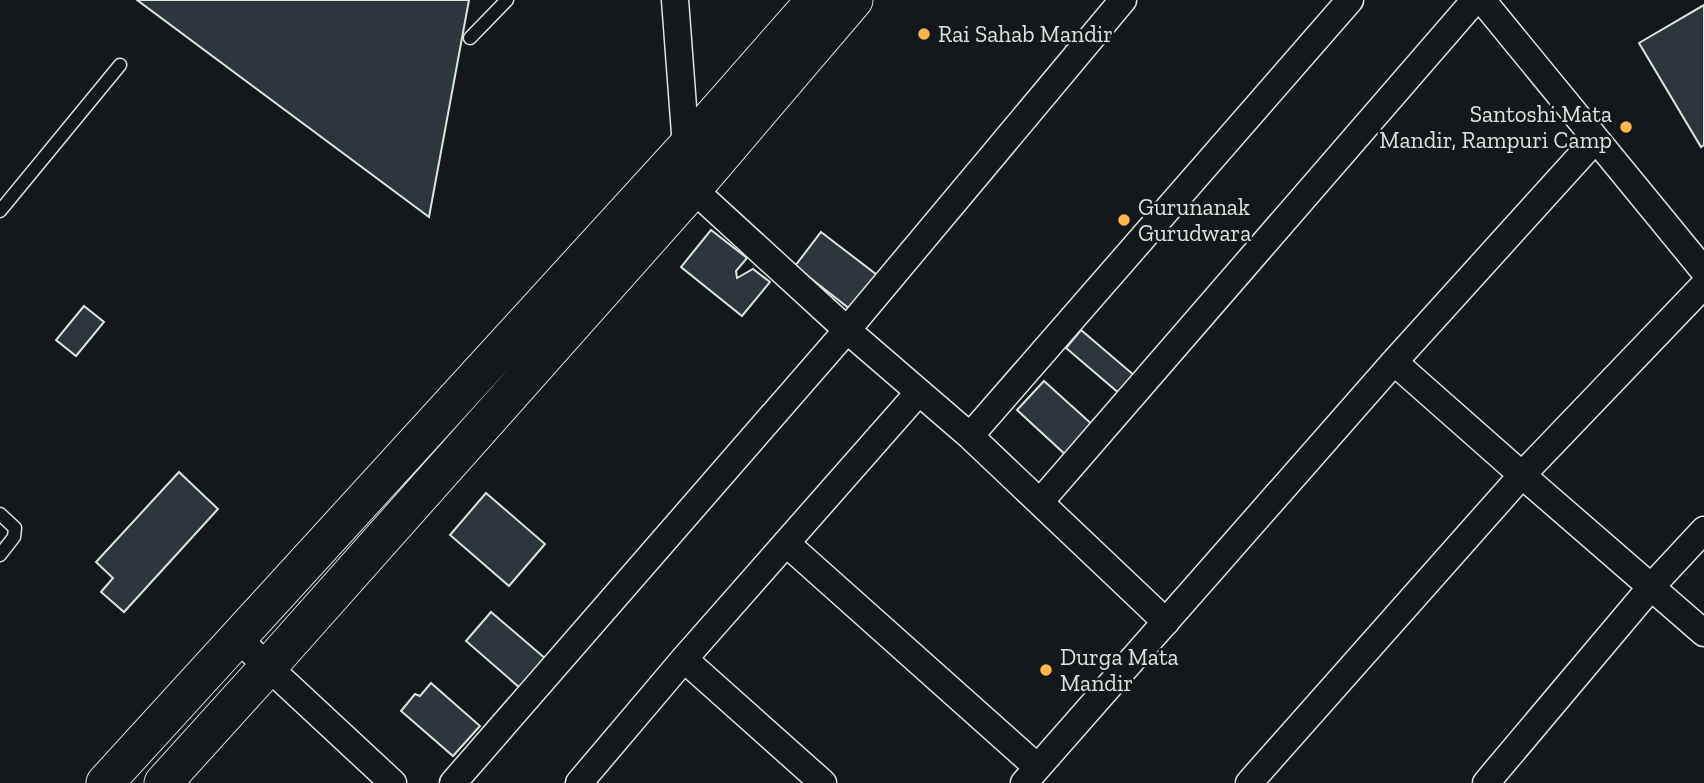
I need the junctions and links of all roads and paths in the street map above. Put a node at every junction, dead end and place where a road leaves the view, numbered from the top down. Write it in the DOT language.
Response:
graph roads {
  1 [pos="507,0"];
  2 [pos="675,0"];
  3 [pos="815,0"];
  4 [pos="854,0"];
  5 [pos="1123,0"];
  6 [pos="1350,0"];
  7 [pos="1475,0"];
  8 [pos="1482,0"];
  9 [pos="470,38"];
  10 [pos="120,65"];
  11 [pos="1595,140"];
  12 [pos="686,147"];
  13 [pos="693,189"];
  14 [pos="0,211"];
  15 [pos="1704,271"];
  16 [pos="1704,285"];
  17 [pos="847,330"];
  18 [pos="1394,362"];
  19 [pos="919,392"];
  20 [pos="970,436"];
  21 [pos="1522,475"];
  22 [pos="1040,502"];
  23 [pos="0,514"];
  24 [pos="1704,530"];
  25 [pos="786,543"];
  26 [pos="0,555"];
  27 [pos="1651,587"];
  28 [pos="1166,622"];
  29 [pos="1704,633"];
  30 [pos="237,638"];
  31 [pos="684,659"];
  32 [pos="268,667"];
  33 [pos="1031,775"];
  34 [pos="592,778"];
  35 [pos="105,783"];
  36 [pos="163,783"];
  37 [pos="393,783"];
  38 [pos="453,783"];
  39 [pos="823,783"];
  40 [pos="1249,783"];
  41 [pos="1486,783"];
  1 -- 9 [label="lane"];
  2 -- 12 [label="street"];
  3 -- 12 [label="street"];
  4 -- 13 [label="street"];
  5 -- 17 [label="street"];
  6 -- 20 [label="street"];
  7 -- 22 [label="street"];
  8 -- 11 [label="street"];
  10 -- 14 [label="lane"];
  11 -- 15 [label="street"];
  11 -- 18 [label="street"];
  12 -- 13 [label="street"];
  12 -- 30 [label="street"];
  13 -- 17 [label="street"];
  13 -- 32 [label="street"];
  16 -- 21 [label="street"];
  17 -- 19 [label="street"];
  17 -- 38 [label="street"];
  18 -- 21 [label="street"];
  18 -- 28 [label="street"];
  19 -- 20 [label="street"];
  19 -- 25 [label="street"];
  20 -- 22 [label="street"];
  21 -- 27 [label="street"];
  21 -- 40 [label="street"];
  22 -- 28 [label="street"];
  23 -- 26 [label="lane"];
  24 -- 27 [label="street"];
  25 -- 31 [label="street"];
  25 -- 33 [label="street"];
  27 -- 29 [label="street"];
  27 -- 41 [label="street"];
  28 -- 33 [label="street"];
  30 -- 32 [label="street"];
  30 -- 35 [label="street"];
  31 -- 34 [label="street"];
  31 -- 39 [label="street"];
  32 -- 36 [label="street"];
  32 -- 37 [label="street"];
}
